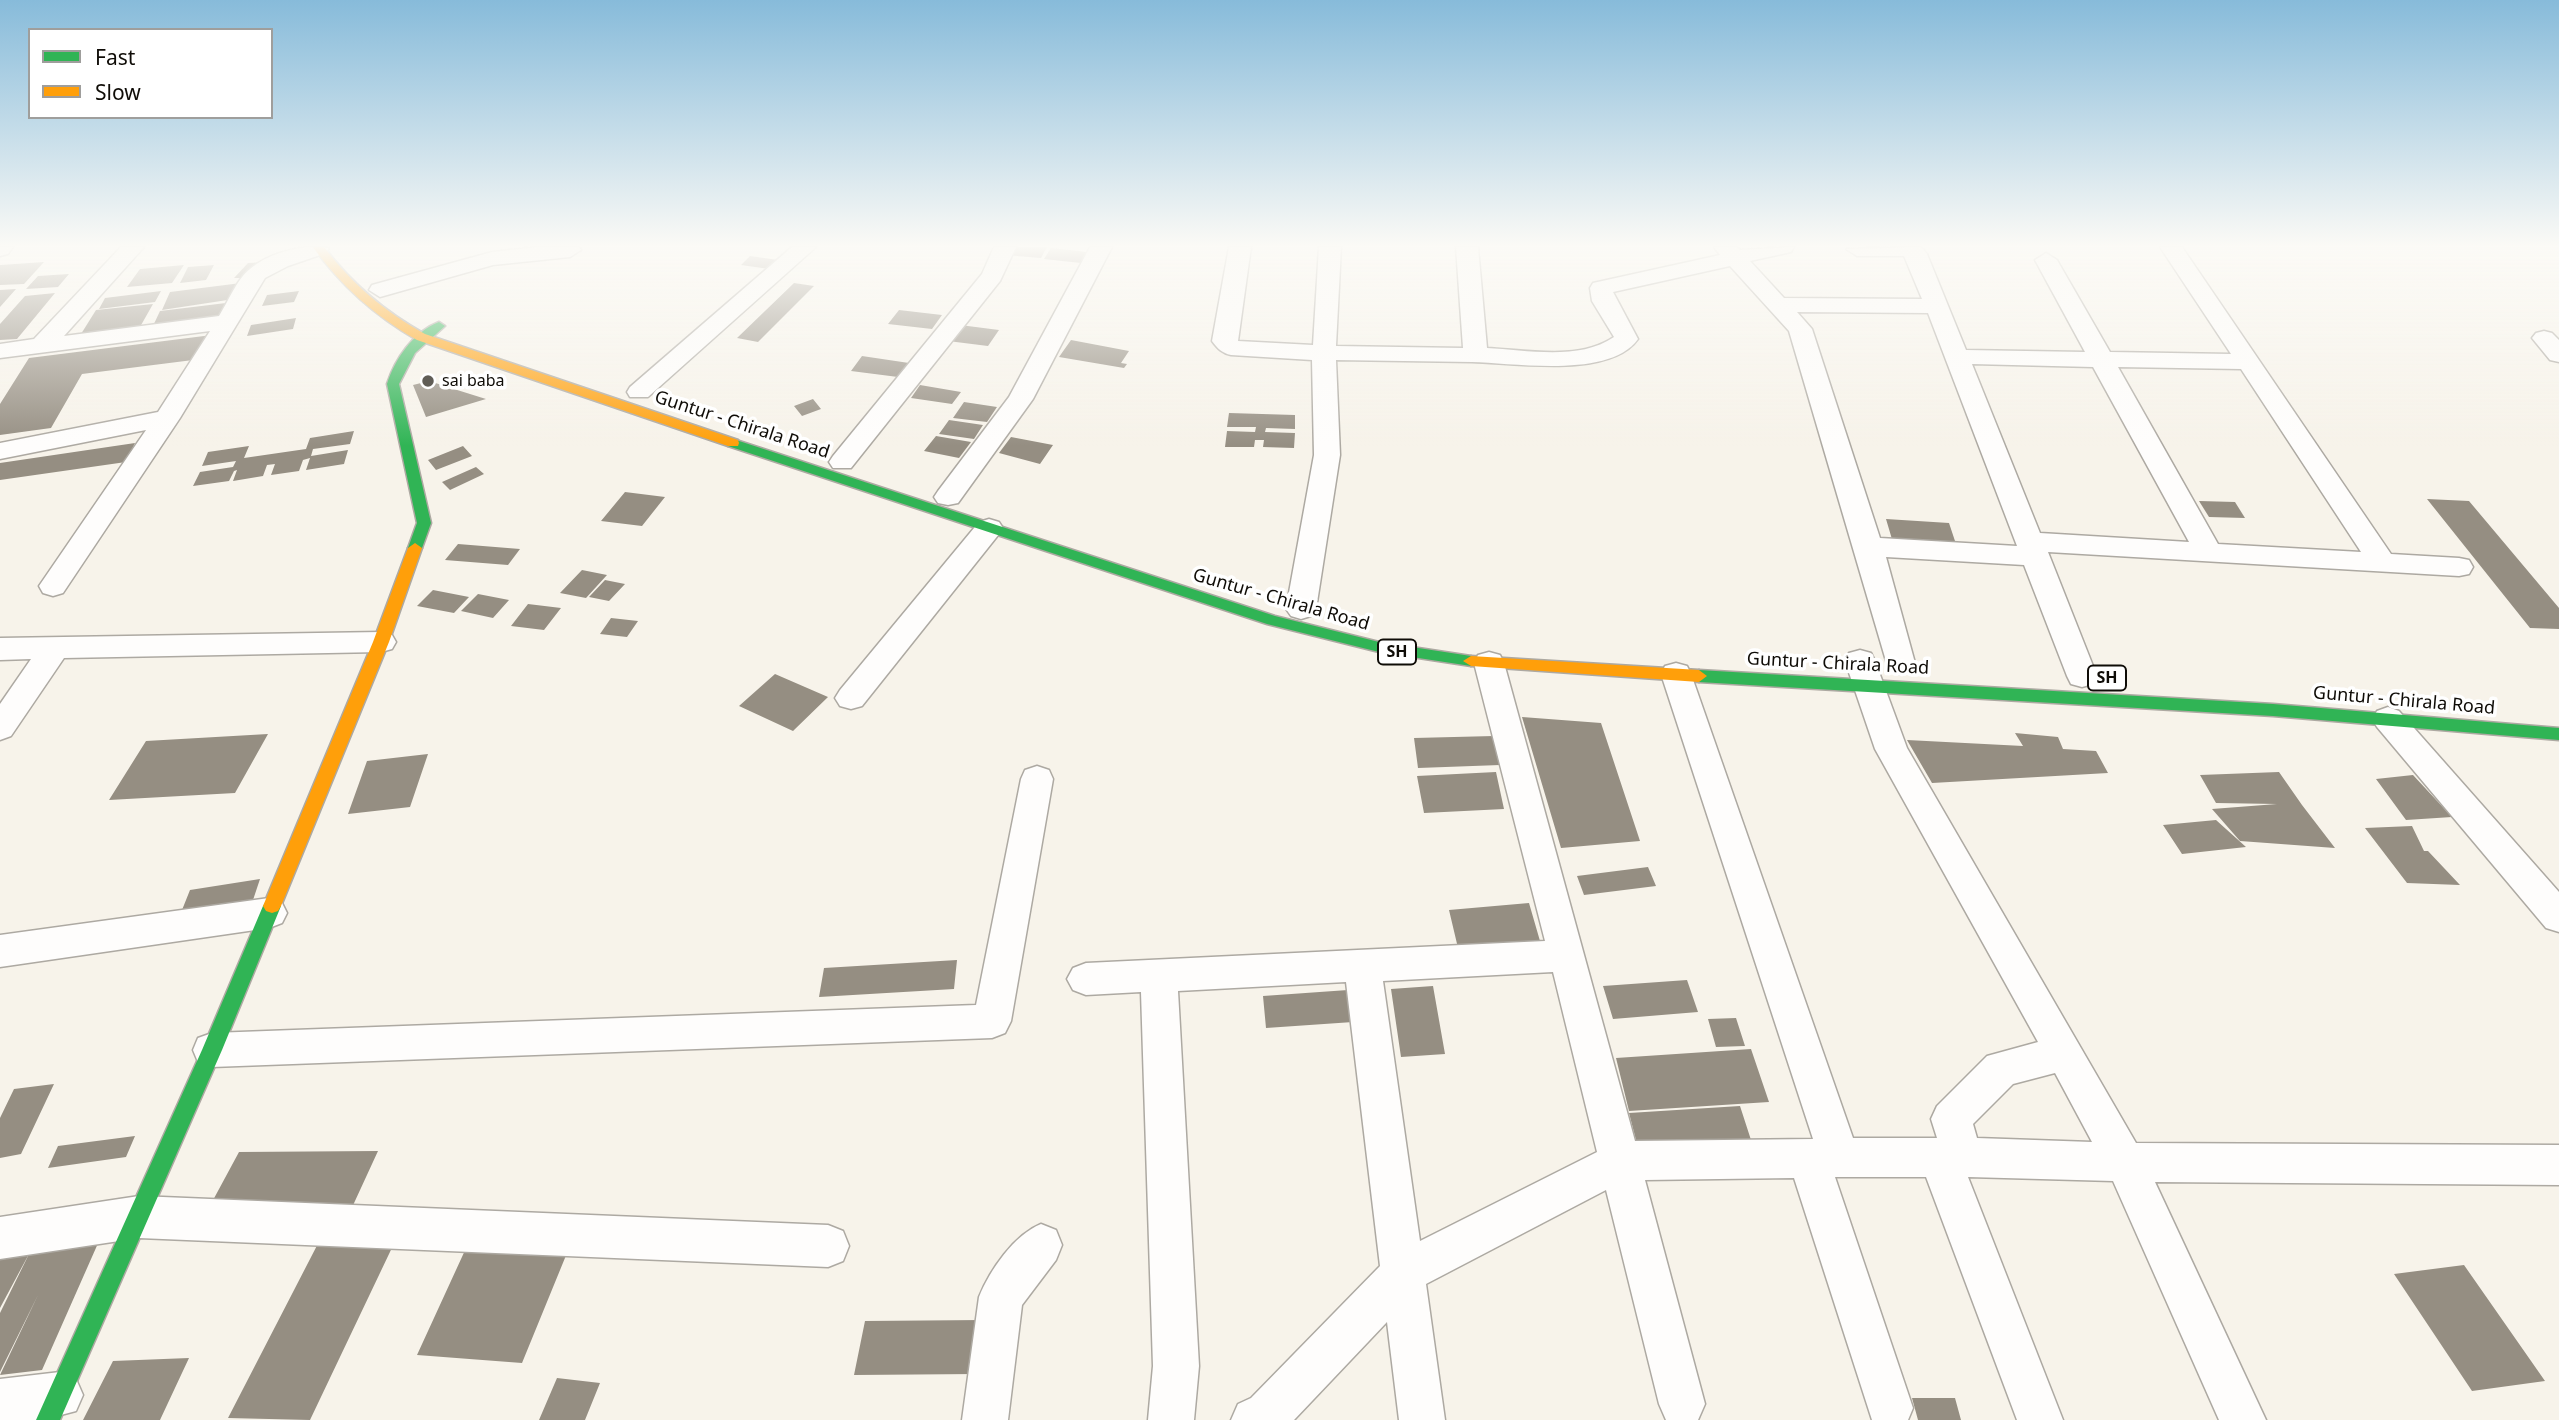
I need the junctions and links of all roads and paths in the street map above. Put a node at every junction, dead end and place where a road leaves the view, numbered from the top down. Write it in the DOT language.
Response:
graph roads {
  1 [pos="71,313"];
  2 [pos="231,313"];
  3 [pos="378,313"];
  4 [pos="729,313"];
  5 [pos="962,313"];
  6 [pos="1066,313"];
  7 [pos="1229,313"];
  8 [pos="1326,313"];
  9 [pos="1473,313"];
  10 [pos="1613,313"];
  11 [pos="1788,313"];
  12 [pos="1940,313"];
  13 [pos="2075,313"];
  14 [pos="2217,313"];
  15 [pos="417,315"];
  16 [pos="225,322"];
  17 [pos="439,326"];
  18 [pos="421,337"];
  19 [pos="40,347"];
  20 [pos="502,347"];
  21 [pos="0,351"];
  22 [pos="1324,353"];
  23 [pos="1476,355"];
  24 [pos="1957,357"];
  25 [pos="2101,360"];
  26 [pos="2251,362"];
  27 [pos="639,392"];
  28 [pos="678,407"];
  29 [pos="167,418"];
  30 [pos="0,452"];
  31 [pos="842,462"];
  32 [pos="948,497"];
  33 [pos="989,528"];
  34 [pos="1079,539"];
  35 [pos="1869,547"];
  36 [pos="2033,549"];
  37 [pos="2209,552"];
  38 [pos="2382,562"];
  39 [pos="2459,567"];
  40 [pos="53,586"];
  41 [pos="1300,608"];
  42 [pos="381,642"];
  43 [pos="55,648"];
  44 [pos="0,649"];
  45 [pos="1489,663"];
  46 [pos="1878,665"];
  47 [pos="1676,674"];
  48 [pos="2082,676"];
  49 [pos="851,698"];
  50 [pos="2388,719"];
  51 [pos="0,728"];
  52 [pos="2559,734"];
  53 [pos="1037,779"];
  54 [pos="2542,878"];
  55 [pos="269,913"];
  56 [pos="2559,916"];
  57 [pos="0,951"];
  58 [pos="1567,956"];
  59 [pos="1362,965"];
  60 [pos="1159,976"];
  61 [pos="1086,979"];
  62 [pos="212,1050"];
  63 [pos="2065,1053"];
  64 [pos="1952,1157"];
  65 [pos="1823,1158"];
  66 [pos="1620,1161"];
  67 [pos="2125,1162"];
  68 [pos="2559,1166"];
  69 [pos="139,1217"];
  70 [pos="0,1238"];
  71 [pos="1041,1245"];
  72 [pos="828,1246"];
  73 [pos="1403,1273"];
  74 [pos="0,1402"];
  75 [pos="1682,1404"];
  76 [pos="54,1407"];
  77 [pos="1889,1408"];
  78 [pos="985,1420"];
  79 [pos="1171,1420"];
  80 [pos="1254,1420"];
  81 [pos="1422,1420"];
  82 [pos="2040,1420"];
  83 [pos="2243,1420"];
  1 -- 19 [label="street"];
  2 -- 16 [label="street"];
  3 -- 18 [label="main road, Guntur - Chirala Road / SH"];
  4 -- 27 [label="street"];
  5 -- 31 [label="street"];
  6 -- 32 [label="street"];
  7 -- 22 [label="street"];
  8 -- 22 [label="street"];
  9 -- 23 [label="street"];
  10 -- 23 [label="street"];
  11 -- 35 [label="street"];
  12 -- 24 [label="street"];
  13 -- 25 [label="street"];
  14 -- 26 [label="street"];
  15 -- 17 [label="main road"];
  16 -- 19 [label="street"];
  16 -- 29 [label="street"];
  17 -- 18 [label="main road"];
  17 -- 20 [label="main road"];
  18 -- 33 [label="main road, Guntur - Chirala Road / SH"];
  18 -- 42 [label="main road"];
  19 -- 21 [label="street"];
  22 -- 23 [label="street"];
  22 -- 41 [label="street"];
  24 -- 25 [label="street"];
  24 -- 36 [label="street"];
  25 -- 26 [label="street"];
  25 -- 37 [label="street"];
  26 -- 38 [label="street"];
  28 -- 31 [label="main road, Guntur - Chirala Road"];
  29 -- 30 [label="street"];
  29 -- 40 [label="street"];
  31 -- 32 [label="main road, Guntur - Chirala Road"];
  32 -- 34 [label="main road, Guntur - Chirala Road"];
  33 -- 45 [label="main road, Guntur - Chirala Road / SH"];
  33 -- 49 [label="street"];
  35 -- 36 [label="street"];
  35 -- 46 [label="street"];
  36 -- 37 [label="street"];
  36 -- 48 [label="street"];
  37 -- 38 [label="street"];
  38 -- 39 [label="street"];
  42 -- 43 [label="street"];
  42 -- 55 [label="main road"];
  43 -- 44 [label="street"];
  43 -- 51 [label="street"];
  45 -- 47 [label="main road, Guntur - Chirala Road / SH"];
  45 -- 58 [label="street"];
  46 -- 47 [label="main road, Guntur - Chirala Road / SH"];
  46 -- 50 [label="main road, Guntur - Chirala Road / SH"];
  46 -- 63 [label="street"];
  47 -- 65 [label="street"];
  50 -- 52 [label="main road, Guntur - Chirala Road / SH"];
  50 -- 54 [label="street"];
  53 -- 62 [label="street"];
  54 -- 56 [label="street"];
  55 -- 57 [label="street"];
  55 -- 62 [label="main road"];
  58 -- 59 [label="street"];
  58 -- 66 [label="street"];
  59 -- 60 [label="street"];
  59 -- 73 [label="street"];
  60 -- 61 [label="street"];
  60 -- 79 [label="street"];
  62 -- 69 [label="main road"];
  63 -- 64 [label="street"];
  63 -- 67 [label="street"];
  64 -- 65 [label="street"];
  64 -- 67 [label="street"];
  64 -- 82 [label="street"];
  65 -- 66 [label="street"];
  65 -- 77 [label="street"];
  66 -- 73 [label="street"];
  66 -- 75 [label="street"];
  67 -- 68 [label="street"];
  67 -- 83 [label="street"];
  69 -- 70 [label="street"];
  69 -- 72 [label="street"];
  69 -- 76 [label="main road"];
  71 -- 78 [label="street"];
  73 -- 80 [label="street"];
  73 -- 81 [label="street"];
  74 -- 76 [label="street"];
}
